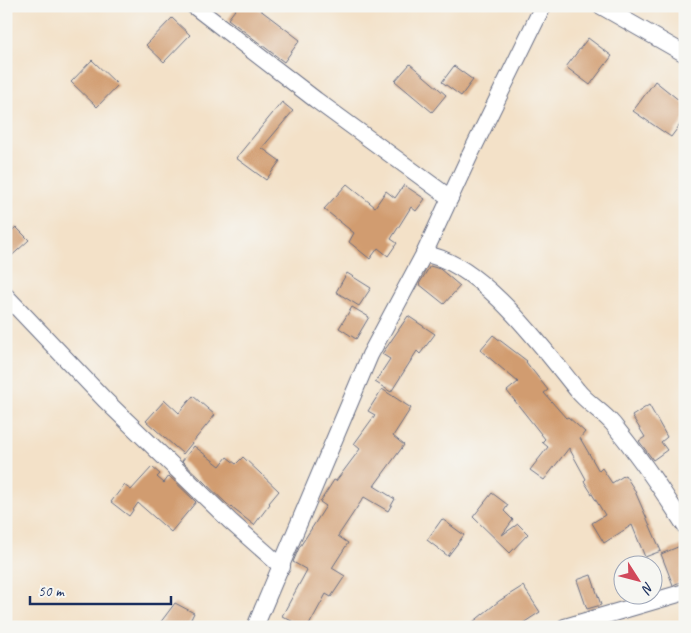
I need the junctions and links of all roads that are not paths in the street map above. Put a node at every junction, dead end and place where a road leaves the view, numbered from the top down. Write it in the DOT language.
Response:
graph roads {
  1 [pos="194,6"];
  2 [pos="543,6"];
  3 [pos="601,6"];
  4 [pos="685,54"];
  5 [pos="450,198"];
  6 [pos="424,254"];
  7 [pos="6,296"];
  8 [pos="685,526"];
  9 [pos="282,568"];
  10 [pos="685,592"];
  11 [pos="255,627"];
  12 [pos="565,627"];
  1 -- 5 [label="street"];
  2 -- 5 [label="street"];
  3 -- 4 [label="street"];
  5 -- 6 [label="street"];
  6 -- 8 [label="street"];
  6 -- 9 [label="street"];
  7 -- 9 [label="street"];
  9 -- 11 [label="street"];
  10 -- 12 [label="street"];
}
